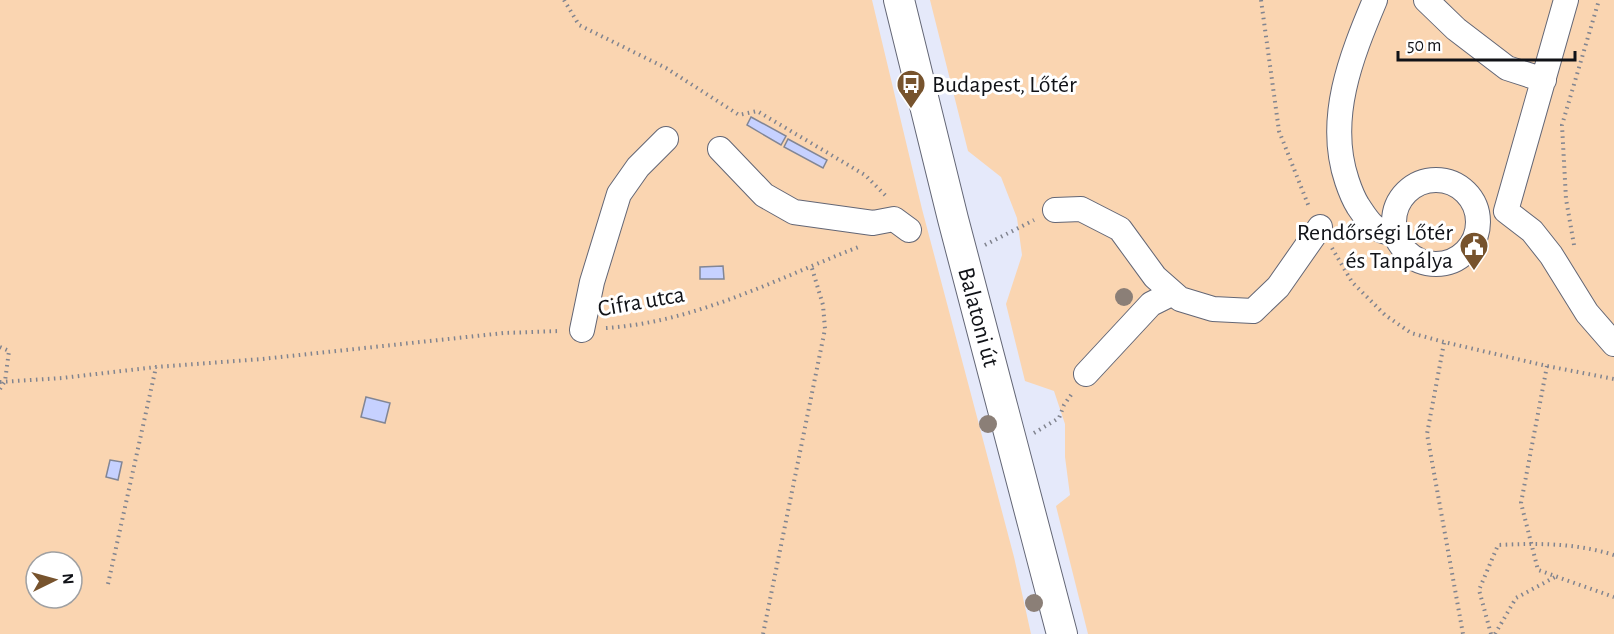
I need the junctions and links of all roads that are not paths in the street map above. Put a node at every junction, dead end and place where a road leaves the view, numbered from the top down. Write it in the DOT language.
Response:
graph roads {
  1 [pos="899,0"];
  2 [pos="1375,0"];
  3 [pos="1426,0"];
  4 [pos="1566,0"];
  5 [pos="1544,80"];
  6 [pos="666,139"];
  7 [pos="720,149"];
  8 [pos="1055,210"];
  9 [pos="1506,211"];
  10 [pos="1478,216"];
  11 [pos="901,224"];
  12 [pos="1320,227"];
  13 [pos="1395,234"];
  14 [pos="1173,293"];
  15 [pos="582,330"];
  16 [pos="1614,344"];
  17 [pos="1086,374"];
  18 [pos="1062,634"];
  1 -- 18 [label="main road, Balatoni út"];
  2 -- 13 [label="lane"];
  3 -- 5 [label="lane"];
  4 -- 5 [label="lane"];
  5 -- 9 [label="lane"];
  6 -- 15 [label="lane"];
  7 -- 11 [label="lane"];
  8 -- 14 [label="lane"];
  9 -- 10 [label="lane"];
  9 -- 16 [label="lane"];
  10 -- 13 [label="lane"];
  10 -- 13 [label="lane"];
  12 -- 14 [label="lane"];
  14 -- 17 [label="lane"];
}
